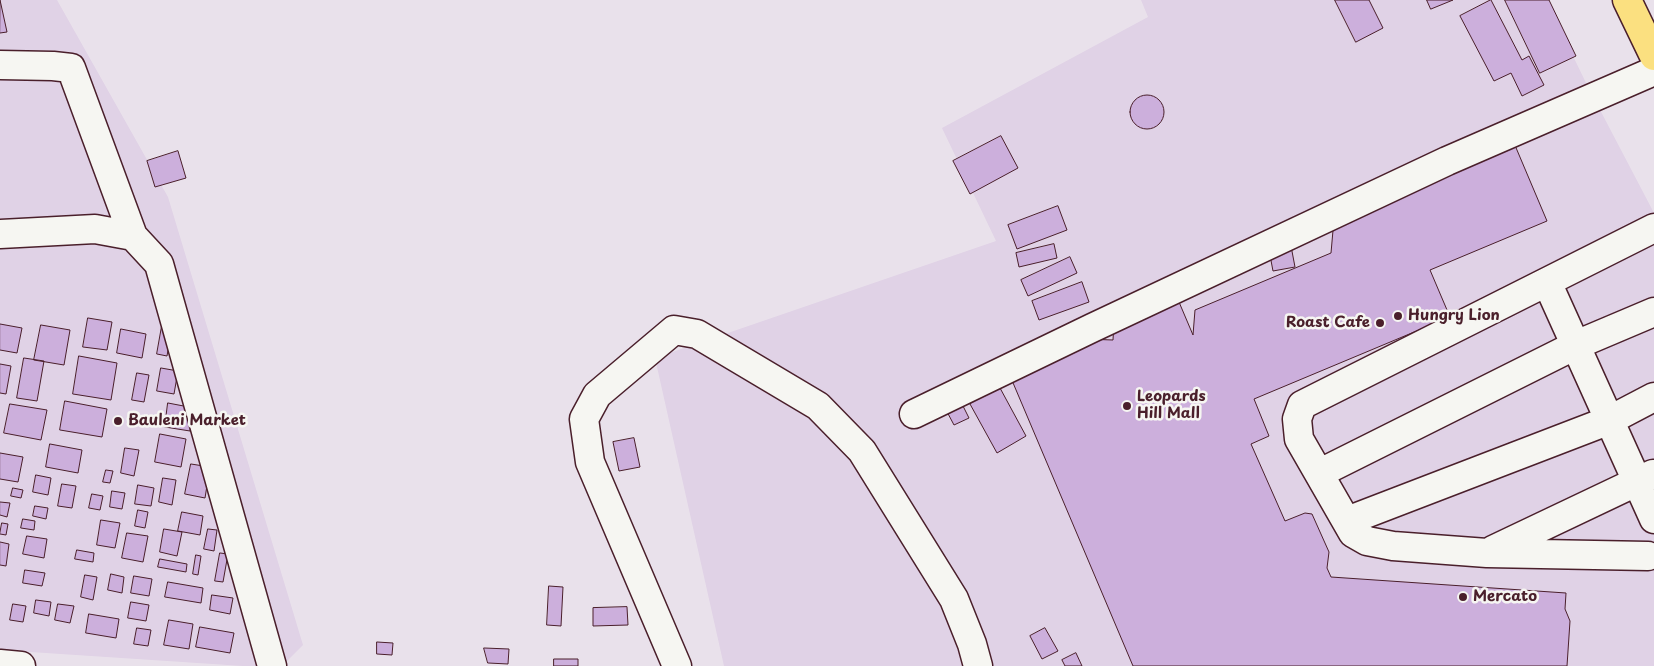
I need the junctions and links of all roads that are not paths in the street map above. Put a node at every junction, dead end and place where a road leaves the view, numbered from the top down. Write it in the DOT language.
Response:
graph roads {
  1 [pos="1627,0"];
  2 [pos="1654,56"];
  3 [pos="0,65"];
  4 [pos="1654,71"];
  5 [pos="1654,228"];
  6 [pos="0,234"];
  7 [pos="133,236"];
  8 [pos="1547,282"];
  9 [pos="1654,312"];
  10 [pos="1576,345"];
  11 [pos="1654,398"];
  12 [pos="914,414"];
  13 [pos="1610,420"];
  14 [pos="1320,473"];
  15 [pos="1645,477"];
  16 [pos="1654,520"];
  17 [pos="1347,522"];
  18 [pos="1487,553"];
  19 [pos="1652,558"];
  20 [pos="0,664"];
  21 [pos="22,666"];
  22 [pos="272,666"];
  23 [pos="678,666"];
  24 [pos="978,666"];
  1 -- 2 [label="main road"];
  3 -- 7 [label="street"];
  4 -- 12 [label="street"];
  5 -- 8 [label="street"];
  6 -- 7 [label="street"];
  7 -- 22 [label="street"];
  8 -- 10 [label="street"];
  8 -- 14 [label="street"];
  9 -- 10 [label="street"];
  10 -- 13 [label="street"];
  10 -- 14 [label="street"];
  11 -- 13 [label="street"];
  13 -- 15 [label="street"];
  13 -- 17 [label="street"];
  14 -- 17 [label="street"];
  15 -- 16 [label="street"];
  15 -- 18 [label="street"];
  17 -- 18 [label="street"];
  18 -- 19 [label="street"];
  20 -- 21 [label="street"];
  23 -- 24 [label="street"];
}
